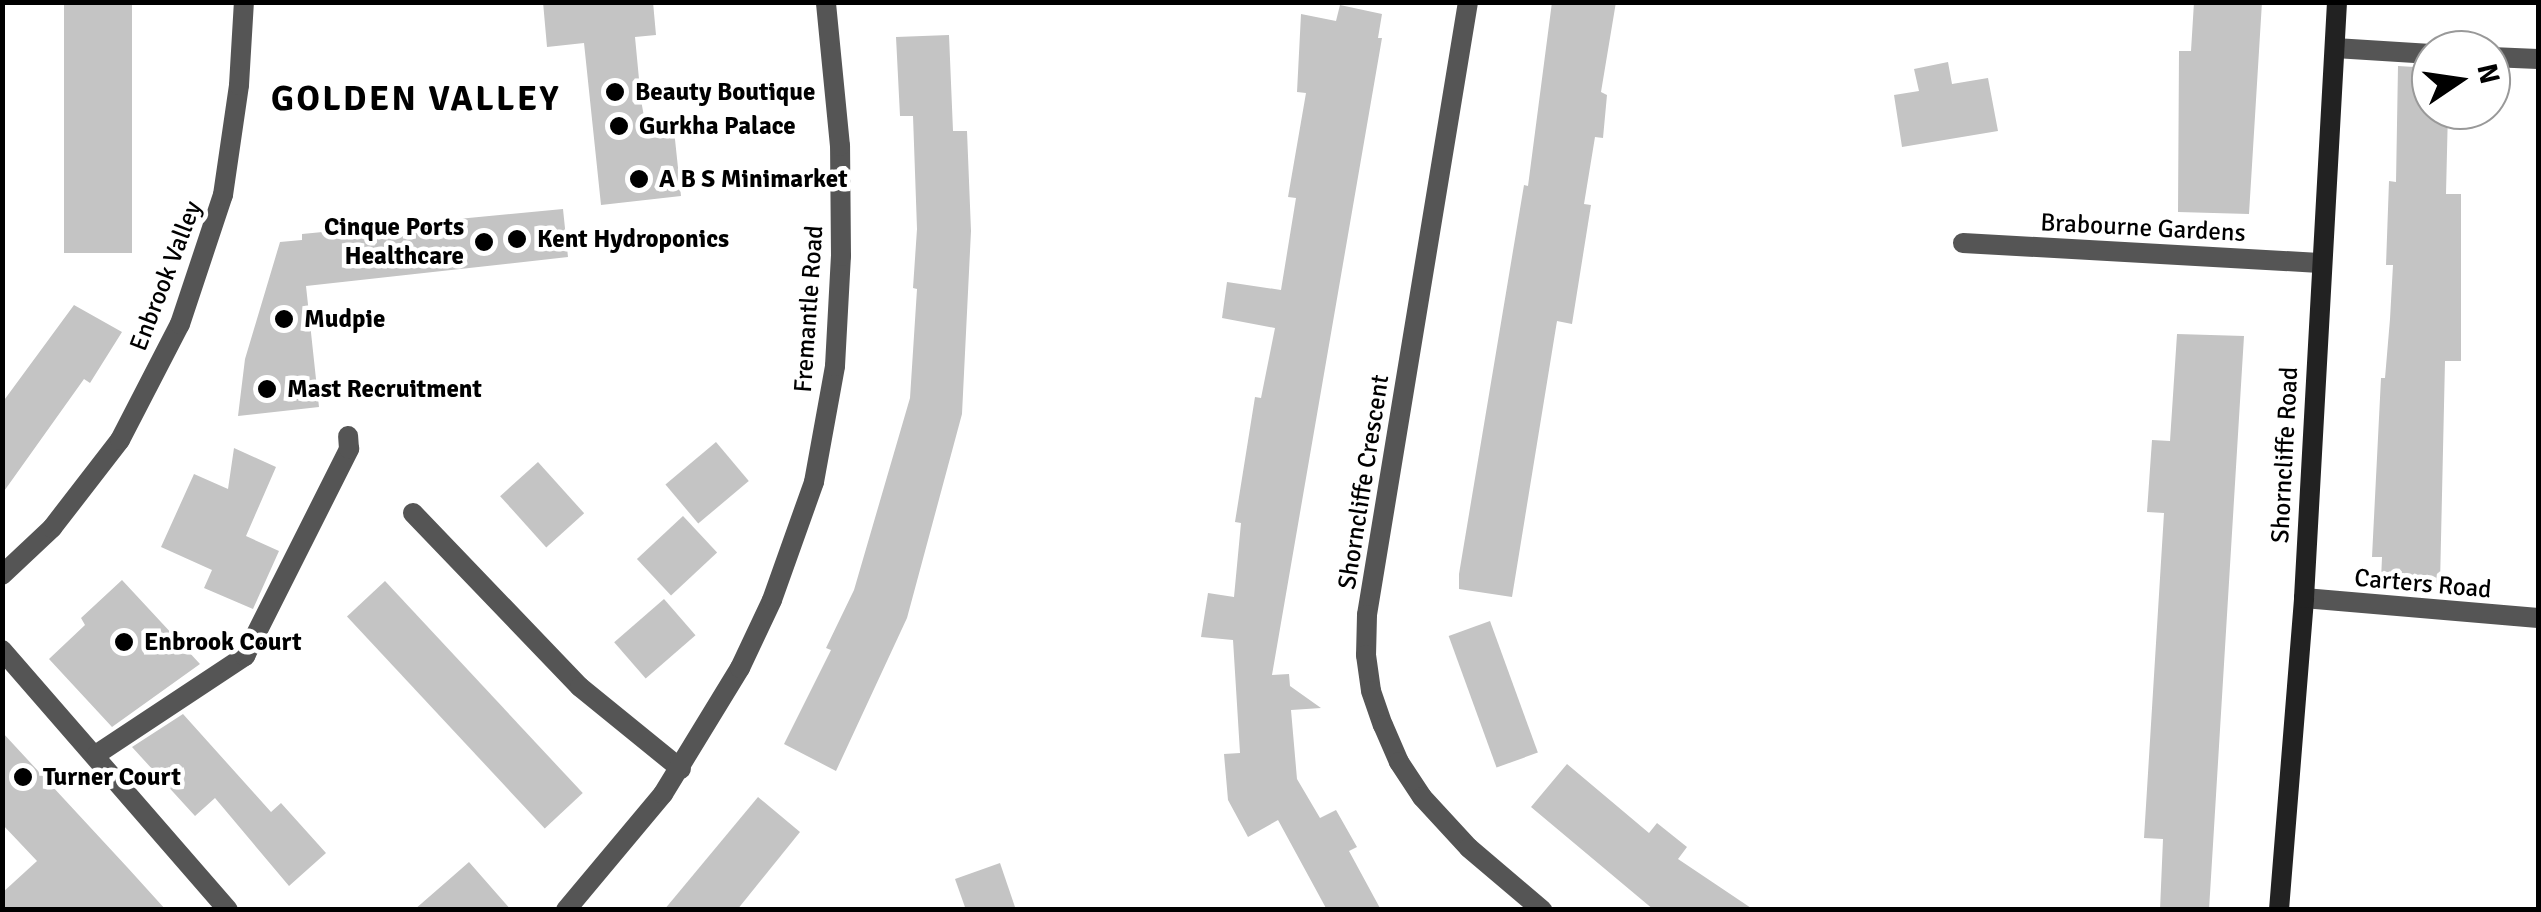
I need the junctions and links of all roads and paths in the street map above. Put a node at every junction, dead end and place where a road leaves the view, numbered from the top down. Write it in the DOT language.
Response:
graph roads {
  1 [pos="244,2"];
  2 [pos="826,2"];
  3 [pos="1468,2"];
  4 [pos="2337,2"];
  5 [pos="2335,48"];
  6 [pos="2411,53"];
  7 [pos="2511,57"];
  8 [pos="2538,59"];
  9 [pos="1963,243"];
  10 [pos="2319,263"];
  11 [pos="348,436"];
  12 [pos="413,513"];
  13 [pos="2,575"];
  14 [pos="2304,598"];
  15 [pos="2538,618"];
  16 [pos="2,650"];
  17 [pos="97,754"];
  18 [pos="681,769"];
  19 [pos="228,910"];
  20 [pos="566,910"];
  21 [pos="1542,910"];
  22 [pos="2280,910"];
  1 -- 13 [label="street, Enbrook Valley"];
  2 -- 18 [label="street, Fremantle Road"];
  3 -- 21 [label="street, Shorncliffe Crescent"];
  4 -- 5 [label="street, Shorncliffe Road"];
  5 -- 6 [label="street"];
  5 -- 10 [label="street, Shorncliffe Road"];
  7 -- 8 [label="street"];
  9 -- 10 [label="street, Brabourne Gardens"];
  10 -- 14 [label="street, Shorncliffe Road"];
  11 -- 17 [label="street"];
  12 -- 18 [label="street"];
  14 -- 15 [label="street, Carters Road"];
  14 -- 22 [label="street, Shorncliffe Road"];
  16 -- 17 [label="street"];
  17 -- 19 [label="street"];
  18 -- 20 [label="street, Fremantle Road"];
}
